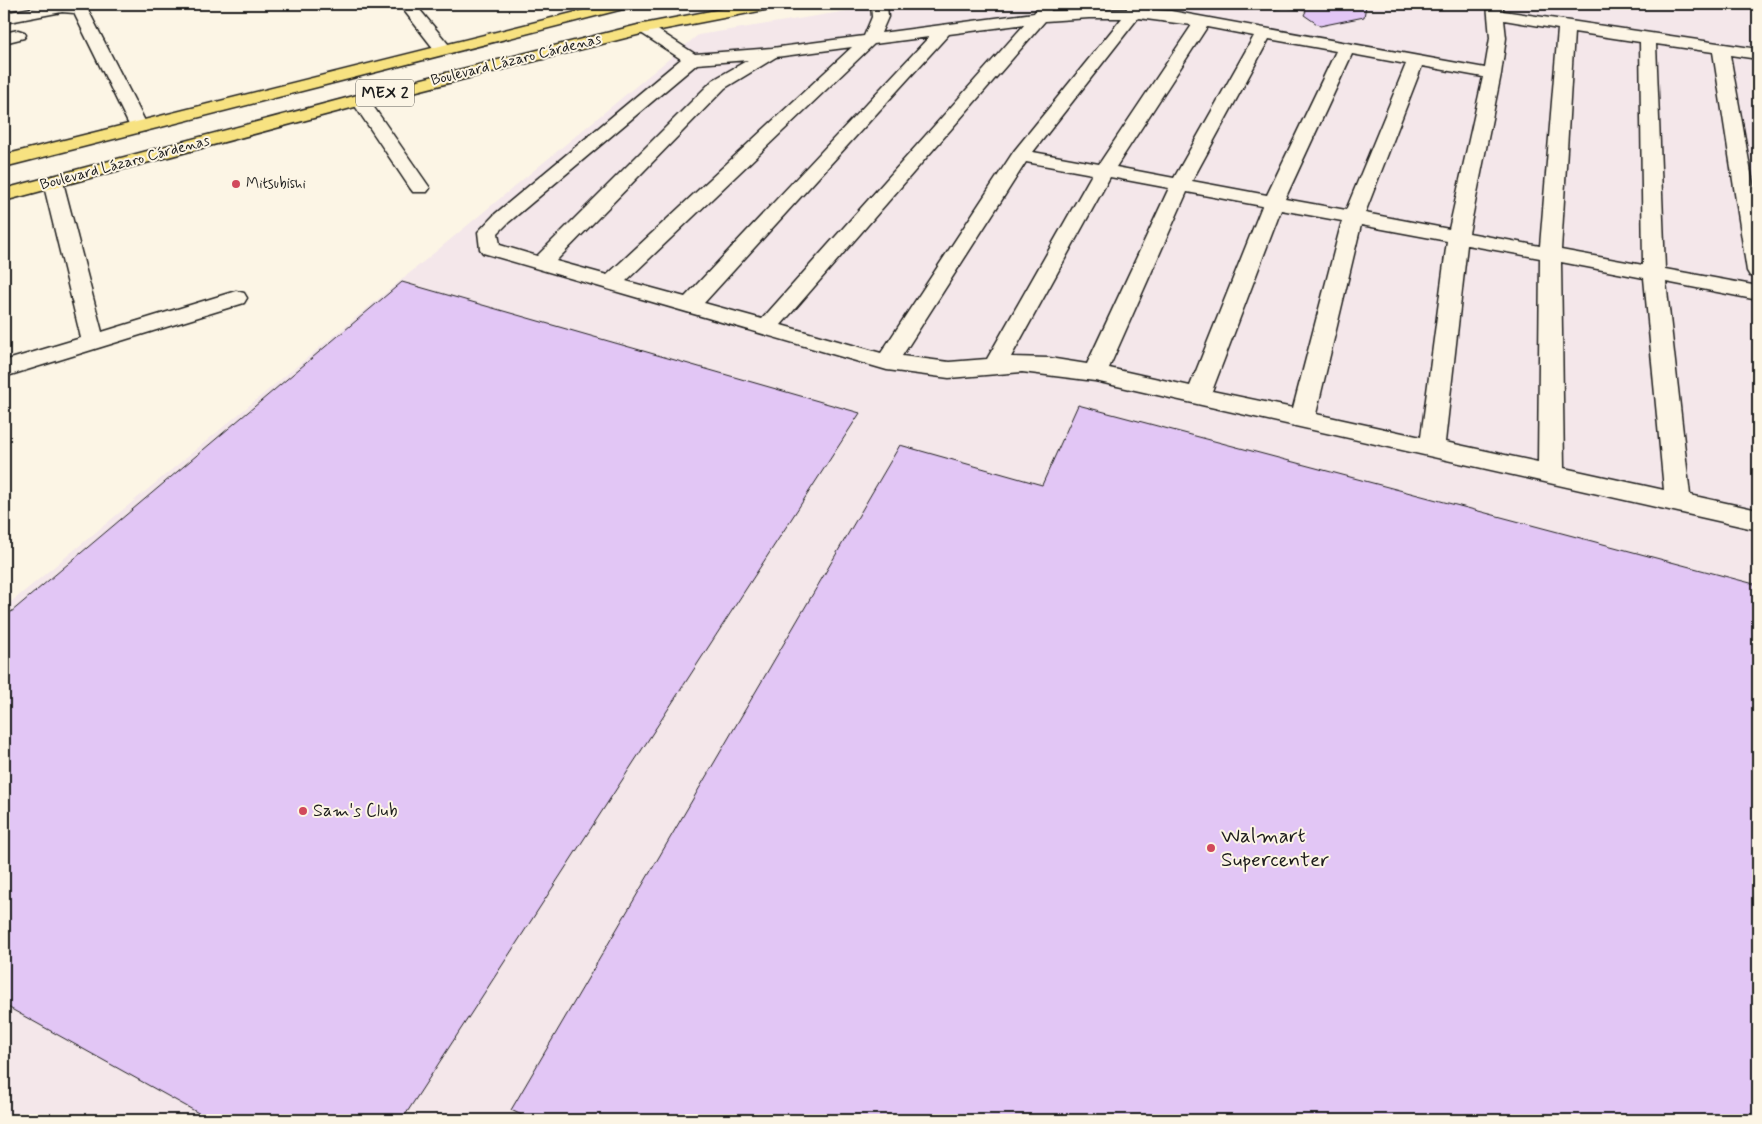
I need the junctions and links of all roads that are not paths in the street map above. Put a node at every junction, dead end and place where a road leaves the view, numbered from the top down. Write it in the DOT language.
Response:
graph roads {
  1 [pos="407,4"];
  2 [pos="626,4"];
  3 [pos="770,4"];
  4 [pos="878,4"];
  5 [pos="1134,8"];
  6 [pos="1495,9"];
  7 [pos="1044,10"];
  8 [pos="4,18"];
  9 [pos="1202,22"];
  10 [pos="1566,26"];
  11 [pos="644,28"];
  12 [pos="945,29"];
  13 [pos="1264,33"];
  14 [pos="871,38"];
  15 [pos="1648,38"];
  16 [pos="1346,48"];
  17 [pos="443,49"];
  18 [pos="1721,49"];
  19 [pos="772,53"];
  20 [pos="1758,54"];
  21 [pos="692,59"];
  22 [pos="1416,60"];
  23 [pos="1492,74"];
  24 [pos="360,100"];
  25 [pos="139,127"];
  26 [pos="1022,155"];
  27 [pos="4,161"];
  28 [pos="1104,170"];
  29 [pos="53,182"];
  30 [pos="1180,185"];
  31 [pos="420,188"];
  32 [pos="4,195"];
  33 [pos="1274,202"];
  34 [pos="1353,217"];
  35 [pos="1458,236"];
  36 [pos="1550,253"];
  37 [pos="542,263"];
  38 [pos="1758,270"];
  39 [pos="1654,272"];
  40 [pos="611,283"];
  41 [pos="1758,293"];
  42 [pos="236,298"];
  43 [pos="690,306"];
  44 [pos="766,328"];
  45 [pos="93,341"];
  46 [pos="887,362"];
  47 [pos="994,366"];
  48 [pos="4,369"];
  49 [pos="1095,373"];
  50 [pos="1198,396"];
  51 [pos="1302,419"];
  52 [pos="1432,449"];
  53 [pos="1552,475"];
  54 [pos="1678,504"];
  55 [pos="1758,520"];
  1 -- 17 [label="lane"];
  2 -- 17 [label="highway, Boulevard Lázaro Cárdenas / MEX 2"];
  3 -- 11 [label="highway, Boulevard Lázaro Cárdenas / MEX 2"];
  4 -- 14 [label="lane"];
  5 -- 7 [label="lane"];
  5 -- 9 [label="lane"];
  5 -- 26 [label="lane"];
  6 -- 10 [label="lane"];
  6 -- 23 [label="lane"];
  7 -- 12 [label="lane"];
  7 -- 44 [label="lane"];
  8 -- 25 [label="lane"];
  9 -- 13 [label="lane"];
  9 -- 28 [label="lane"];
  10 -- 15 [label="lane"];
  10 -- 36 [label="lane"];
  11 -- 21 [label="lane"];
  11 -- 24 [label="highway, Boulevard Lázaro Cárdenas / MEX 2"];
  12 -- 14 [label="lane"];
  12 -- 43 [label="lane"];
  13 -- 16 [label="lane"];
  13 -- 30 [label="lane"];
  14 -- 19 [label="lane"];
  14 -- 40 [label="lane"];
  15 -- 18 [label="lane"];
  15 -- 39 [label="lane"];
  16 -- 22 [label="lane"];
  16 -- 33 [label="lane"];
  17 -- 25 [label="highway, Boulevard Lázaro Cárdenas / MEX 2"];
  18 -- 20 [label="lane"];
  18 -- 38 [label="lane"];
  19 -- 21 [label="lane"];
  19 -- 37 [label="lane"];
  21 -- 37 [label="lane"];
  22 -- 23 [label="lane"];
  22 -- 34 [label="lane"];
  23 -- 35 [label="lane"];
  24 -- 29 [label="highway, Boulevard Lázaro Cárdenas / MEX 2"];
  24 -- 31 [label="lane"];
  25 -- 27 [label="highway, Boulevard Lázaro Cárdenas / MEX 2"];
  26 -- 28 [label="lane"];
  26 -- 46 [label="lane"];
  28 -- 30 [label="lane"];
  28 -- 47 [label="lane"];
  29 -- 32 [label="highway, Boulevard Lázaro Cárdenas / MEX 2"];
  29 -- 45 [label="lane"];
  30 -- 33 [label="lane"];
  30 -- 49 [label="lane"];
  33 -- 34 [label="lane"];
  33 -- 50 [label="lane"];
  34 -- 35 [label="lane"];
  34 -- 51 [label="lane"];
  35 -- 36 [label="lane"];
  35 -- 52 [label="lane"];
  36 -- 39 [label="lane"];
  36 -- 53 [label="lane"];
  37 -- 40 [label="lane"];
  39 -- 41 [label="lane"];
  39 -- 54 [label="lane"];
  40 -- 43 [label="lane"];
  42 -- 45 [label="lane"];
  43 -- 44 [label="lane"];
  44 -- 46 [label="lane"];
  45 -- 48 [label="lane"];
  46 -- 47 [label="lane"];
  47 -- 49 [label="lane"];
  49 -- 50 [label="lane"];
  50 -- 51 [label="lane"];
  51 -- 52 [label="lane"];
  52 -- 53 [label="lane"];
  53 -- 54 [label="lane"];
  54 -- 55 [label="lane"];
}
